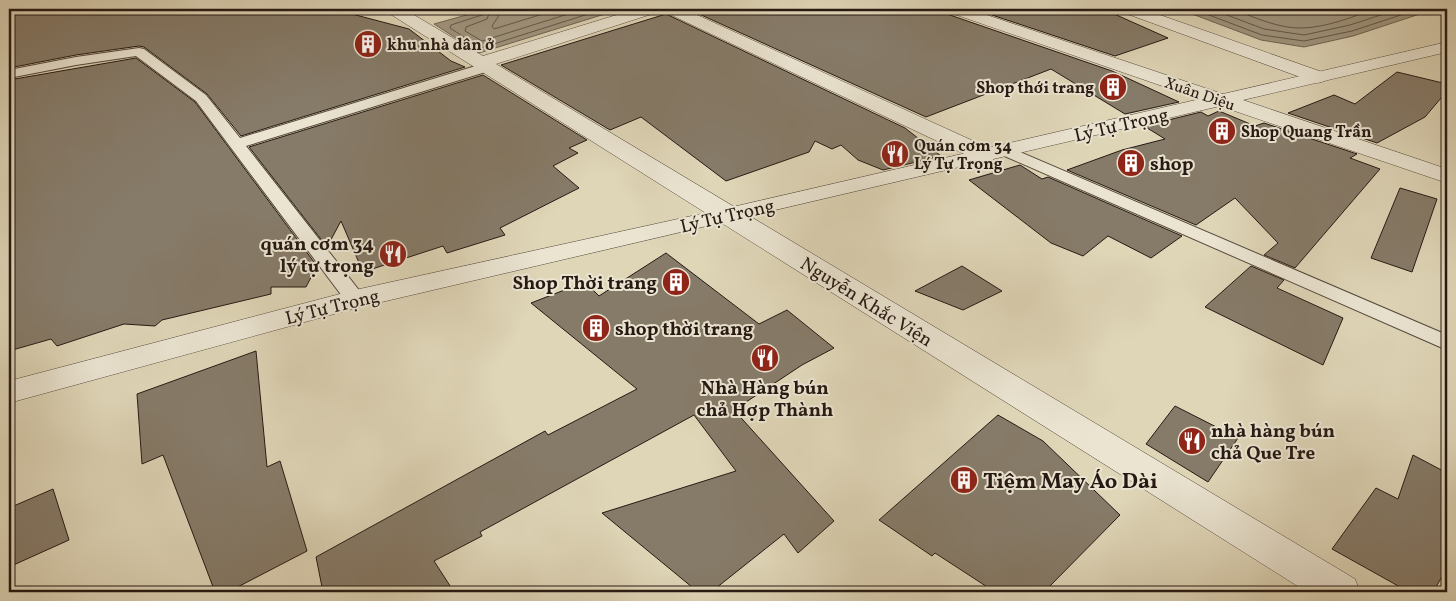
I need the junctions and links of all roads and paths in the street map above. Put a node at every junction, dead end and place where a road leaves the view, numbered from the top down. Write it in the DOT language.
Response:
graph roads {
  1 [pos="16,9"];
  2 [pos="393,9"];
  3 [pos="652,9"];
  4 [pos="671,9"];
  5 [pos="954,9"];
  6 [pos="1128,9"];
  7 [pos="9,10"];
  8 [pos="1447,47"];
  9 [pos="484,65"];
  10 [pos="9,74"];
  11 [pos="1318,77"];
  12 [pos="1221,100"];
  13 [pos="236,144"];
  14 [pos="995,153"];
  15 [pos="1447,176"];
  16 [pos="728,216"];
  17 [pos="355,299"];
  18 [pos="1447,343"];
  19 [pos="9,392"];
  20 [pos="1340,592"];
  1 -- 7 [label="lane"];
  2 -- 9 [label="street, Nguyễn Khắc Viện"];
  3 -- 9 [label="street"];
  4 -- 14 [label="street"];
  5 -- 12 [label="street, Xuân Diệu"];
  6 -- 11 [label="street"];
  8 -- 11 [label="street, Lý Tự Trọng"];
  9 -- 13 [label="lane"];
  9 -- 16 [label="street, Nguyễn Khắc Viện"];
  10 -- 13 [label="lane"];
  11 -- 12 [label="street, Lý Tự Trọng"];
  12 -- 14 [label="street, Lý Tự Trọng"];
  12 -- 15 [label="street, Xuân Diệu"];
  13 -- 17 [label="lane"];
  14 -- 16 [label="street, Lý Tự Trọng"];
  14 -- 18 [label="lane"];
  16 -- 17 [label="street, Lý Tự Trọng"];
  16 -- 20 [label="street, Nguyễn Khắc Viện"];
  17 -- 19 [label="street, Lý Tự Trọng"];
}
